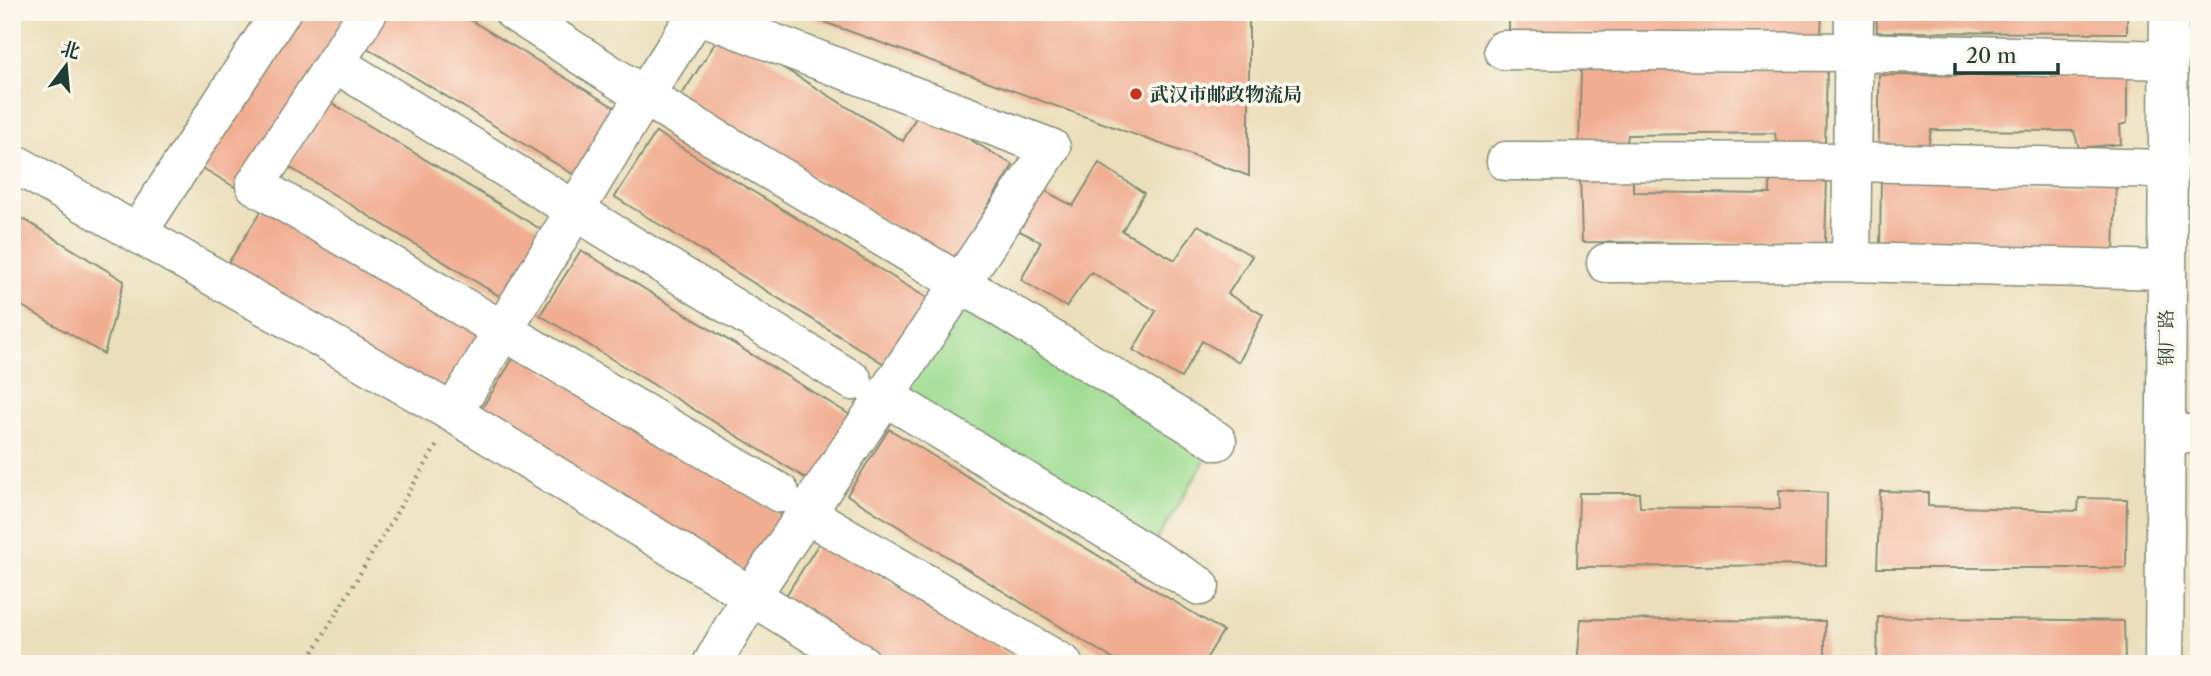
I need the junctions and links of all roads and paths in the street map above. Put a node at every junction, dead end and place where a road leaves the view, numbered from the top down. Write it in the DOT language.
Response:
graph roads {
  1 [pos="281,12"];
  2 [pos="368,12"];
  3 [pos="514,12"];
  4 [pos="1854,12"];
  5 [pos="2169,12"];
  6 [pos="1503,50"];
  7 [pos="1853,52"];
  8 [pos="2169,60"];
  9 [pos="335,63"];
  10 [pos="644,96"];
  11 [pos="1506,161"];
  12 [pos="12,162"];
  13 [pos="1852,162"];
  14 [pos="2167,169"];
  15 [pos="574,212"];
  16 [pos="138,232"];
  17 [pos="1851,262"];
  18 [pos="1606,263"];
  19 [pos="2167,270"];
  20 [pos="962,284"];
  21 [pos="501,331"];
  22 [pos="869,389"];
  23 [pos="453,413"];
  24 [pos="2182,434"];
  25 [pos="1217,441"];
  26 [pos="794,504"];
  27 [pos="1200,586"];
  28 [pos="751,596"];
  29 [pos="306,664"];
  30 [pos="712,664"];
  31 [pos="862,664"];
  32 [pos="1063,664"];
  33 [pos="2164,664"];
  1 -- 16 [label="street"];
  2 -- 9 [label="street"];
  3 -- 10 [label="street"];
  4 -- 7 [label="street"];
  5 -- 8 [label="street, 钢厂路"];
  6 -- 7 [label="street"];
  7 -- 8 [label="street"];
  7 -- 13 [label="street"];
  8 -- 14 [label="street, 钢厂路"];
  9 -- 15 [label="street"];
  9 -- 21 [label="street"];
  10 -- 15 [label="street"];
  10 -- 20 [label="street"];
  10 -- 20 [label="street"];
  11 -- 13 [label="street"];
  12 -- 16 [label="street"];
  13 -- 14 [label="street"];
  13 -- 17 [label="street"];
  14 -- 19 [label="street, 钢厂路"];
  15 -- 21 [label="street"];
  15 -- 22 [label="street"];
  16 -- 23 [label="street"];
  17 -- 18 [label="street"];
  17 -- 19 [label="street"];
  19 -- 24 [label="street, 钢厂路"];
  20 -- 22 [label="street"];
  20 -- 25 [label="street"];
  21 -- 23 [label="street"];
  21 -- 26 [label="street"];
  22 -- 26 [label="street"];
  22 -- 27 [label="street"];
  23 -- 28 [label="street"];
  23 -- 29 [label="path"];
  24 -- 33 [label="street, 钢厂路"];
  26 -- 28 [label="street"];
  26 -- 32 [label="street"];
  28 -- 30 [label="street"];
  28 -- 31 [label="street"];
}
